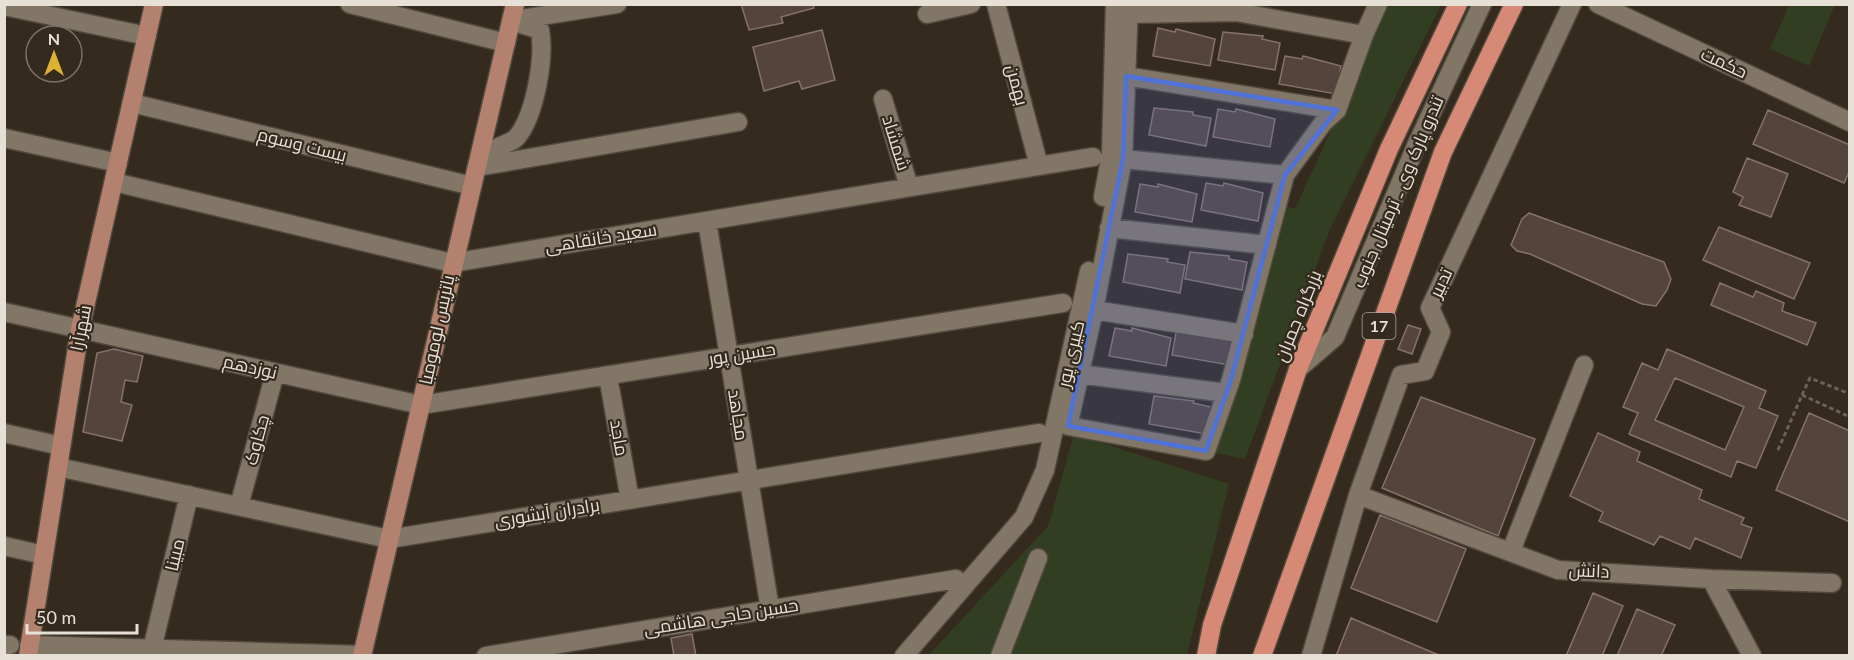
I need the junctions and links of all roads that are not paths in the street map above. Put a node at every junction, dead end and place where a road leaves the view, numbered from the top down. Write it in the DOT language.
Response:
graph roads {
  1 [pos="154,4"];
  2 [pos="350,4"];
  3 [pos="617,4"];
  4 [pos="971,4"];
  5 [pos="996,4"];
  6 [pos="1378,4"];
  7 [pos="1458,4"];
  8 [pos="1482,4"];
  9 [pos="1514,4"];
  10 [pos="1572,4"];
  11 [pos="1598,4"];
  12 [pos="4,6"];
  13 [pos="1124,8"];
  14 [pos="513,13"];
  15 [pos="927,14"];
  16 [pos="1364,35"];
  17 [pos="147,36"];
  18 [pos="506,43"];
  19 [pos="1126,76"];
  20 [pos="883,99"];
  21 [pos="132,103"];
  22 [pos="1336,110"];
  23 [pos="738,122"];
  24 [pos="1850,122"];
  25 [pos="4,138"];
  26 [pos="1093,157"];
  27 [pos="1123,159"];
  28 [pos="118,163"];
  29 [pos="1039,166"];
  30 [pos="477,167"];
  31 [pos="1286,175"];
  32 [pos="114,182"];
  33 [pos="472,186"];
  34 [pos="909,187"];
  35 [pos="707,221"];
  36 [pos="1109,228"];
  37 [pos="1267,245"];
  38 [pos="452,263"];
  39 [pos="1063,303"];
  40 [pos="1094,310"];
  41 [pos="4,312"];
  42 [pos="80,329"];
  43 [pos="1244,334"];
  44 [pos="729,356"];
  45 [pos="1584,364"];
  46 [pos="1298,369"];
  47 [pos="275,373"];
  48 [pos="1079,374"];
  49 [pos="608,375"];
  50 [pos="1226,393"];
  51 [pos="421,405"];
  52 [pos="4,433"];
  53 [pos="1039,433"];
  54 [pos="61,446"];
  55 [pos="58,466"];
  56 [pos="749,480"];
  57 [pos="189,495"];
  58 [pos="1358,495"];
  59 [pos="630,500"];
  60 [pos="239,506"];
  61 [pos="389,539"];
  62 [pos="4,546"];
  63 [pos="1511,551"];
  64 [pos="44,555"];
  65 [pos="1038,558"];
  66 [pos="956,579"];
  67 [pos="1711,579"];
  68 [pos="1832,583"];
  69 [pos="770,609"];
  70 [pos="152,649"];
  71 [pos="28,650"];
  72 [pos="362,655"];
  73 [pos="486,656"];
  74 [pos="904,656"];
  75 [pos="1000,656"];
  76 [pos="1206,656"];
  77 [pos="1262,656"];
  78 [pos="1311,656"];
  79 [pos="1752,656"];
  1 -- 17 [label="main road, شهرآرا"];
  2 -- 18 [label="street"];
  3 -- 14 [label="street"];
  4 -- 15 [label="street"];
  5 -- 29 [label="street, بهمن"];
  6 -- 16 [label="street"];
  7 -- 46 [label="highway, بزرگراه چمران"];
  8 -- 46 [label="street, تندرو پارک وی ـ ترمینال جنوب"];
  9 -- 77 [label="highway, 17"];
  10 -- 58 [label="street, تدبیر"];
  11 -- 24 [label="street, حکمت"];
  12 -- 17 [label="street"];
  13 -- 16 [label="street"];
  13 -- 19 [label="street"];
  13 -- 74 [label="street, کبیری پور"];
  14 -- 18 [label="main road, پاتریس لومومبا"];
  14 -- 30 [label="street"];
  16 -- 22 [label="street"];
  17 -- 21 [label="main road, شهرآرا"];
  18 -- 30 [label="main road, پاتریس لومومبا"];
  19 -- 22 [label="street"];
  19 -- 27 [label="street"];
  20 -- 34 [label="street, شمشاد"];
  21 -- 28 [label="main road, شهرآرا"];
  21 -- 33 [label="street, بیست وسوم"];
  22 -- 31 [label="street"];
  23 -- 30 [label="street"];
  25 -- 28 [label="street"];
  26 -- 29 [label="street, سعید خانقاهی"];
  27 -- 31 [label="street"];
  27 -- 36 [label="street"];
  28 -- 32 [label="main road, شهرآرا"];
  29 -- 34 [label="street, سعید خانقاهی"];
  30 -- 33 [label="main road, پاتریس لومومبا"];
  31 -- 37 [label="street"];
  32 -- 38 [label="street, سعید خانقاهی"];
  32 -- 42 [label="main road, شهرآرا"];
  33 -- 38 [label="main road, پاتریس لومومبا"];
  34 -- 35 [label="street, سعید خانقاهی"];
  35 -- 38 [label="street, سعید خانقاهی"];
  35 -- 44 [label="street, مجاهد"];
  36 -- 37 [label="street"];
  36 -- 40 [label="street"];
  37 -- 43 [label="street"];
  38 -- 51 [label="main road, پاتریس لومومبا"];
  39 -- 44 [label="street, حسین پور"];
  40 -- 43 [label="street"];
  40 -- 48 [label="street"];
  41 -- 42 [label="street, نوزدهم"];
  42 -- 47 [label="street, نوزدهم"];
  42 -- 54 [label="main road, شهرآرا"];
  43 -- 50 [label="street"];
  44 -- 49 [label="street, حسین پور"];
  44 -- 56 [label="street, مجاهد"];
  45 -- 63 [label="street"];
  46 -- 76 [label="highway, بزرگراه چمران"];
  47 -- 51 [label="street, نوزدهم"];
  47 -- 60 [label="street, چکاوک"];
  48 -- 50 [label="street"];
  48 -- 50 [label="street"];
  49 -- 51 [label="street, حسین پور"];
  49 -- 59 [label="street, ماجد"];
  51 -- 61 [label="main road, پاتریس لومومبا"];
  52 -- 54 [label="street"];
  53 -- 56 [label="street, برادران آبشوری"];
  54 -- 55 [label="main road, شهرآرا"];
  55 -- 57 [label="street, برادران آبشوری"];
  55 -- 64 [label="main road, شهرآرا"];
  56 -- 59 [label="street, برادران آبشوری"];
  56 -- 69 [label="street, مجاهد"];
  57 -- 60 [label="street, برادران آبشوری"];
  57 -- 70 [label="street, مبینا"];
  58 -- 63 [label="street, دانش"];
  58 -- 78 [label="street, تدبیر"];
  59 -- 61 [label="street, برادران آبشوری"];
  60 -- 61 [label="street, برادران آبشوری"];
  61 -- 72 [label="main road, پاتریس لومومبا"];
  62 -- 64 [label="street"];
  63 -- 67 [label="street, دانش"];
  64 -- 71 [label="main road, شهرآرا"];
  65 -- 75 [label="street"];
  66 -- 69 [label="street, حسین حاجی هاشمی"];
  67 -- 68 [label="street, دانش"];
  67 -- 79 [label="street"];
  69 -- 73 [label="street, حسین حاجی هاشمی"];
  70 -- 71 [label="street"];
  70 -- 72 [label="street"];
}
